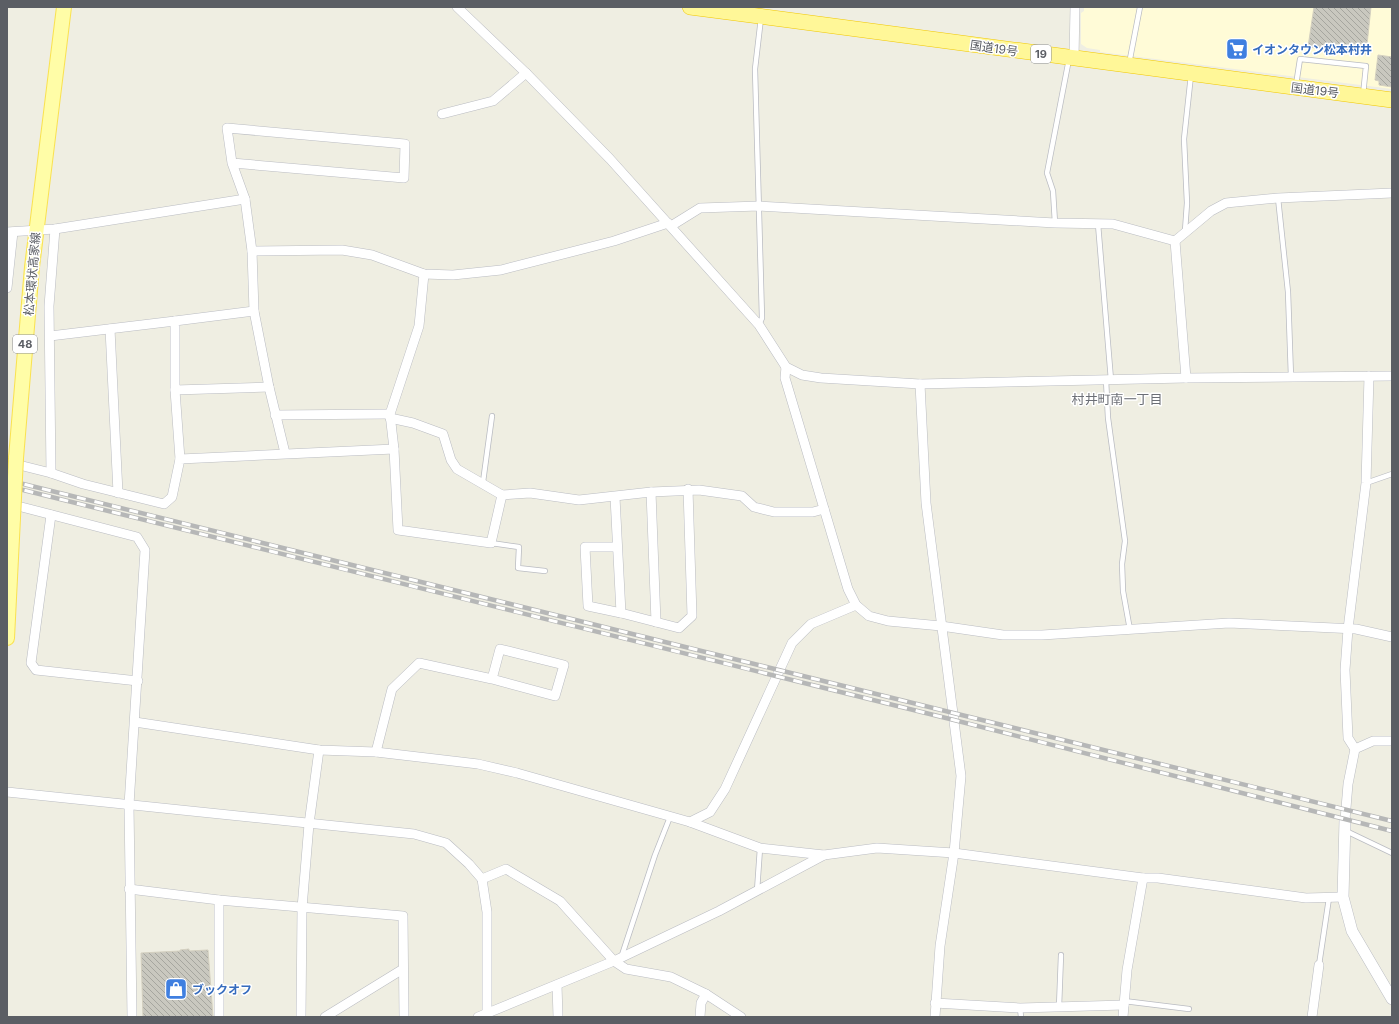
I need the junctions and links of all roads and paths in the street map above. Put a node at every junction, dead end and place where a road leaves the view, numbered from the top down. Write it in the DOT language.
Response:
graph roads {
  1 [pos="64,7"];
  2 [pos="457,7"];
  3 [pos="690,7"];
  4 [pos="1075,7"];
  5 [pos="1140,7"];
  6 [pos="761,12"];
  7 [pos="1072,58"];
  8 [pos="1128,66"];
  9 [pos="526,73"];
  10 [pos="1191,74"];
  11 [pos="1296,88"];
  12 [pos="1363,96"];
  13 [pos="1392,100"];
  14 [pos="442,114"];
  15 [pos="232,163"];
  16 [pos="1392,193"];
  17 [pos="1278,198"];
  18 [pos="245,199"];
  19 [pos="759,206"];
  20 [pos="1055,223"];
  21 [pos="1098,224"];
  22 [pos="670,225"];
  23 [pos="55,228"];
  24 [pos="36,231"];
  25 [pos="10,232"];
  26 [pos="1185,233"];
  27 [pos="1175,242"];
  28 [pos="252,251"];
  29 [pos="424,274"];
  30 [pos="7,288"];
  31 [pos="254,311"];
  32 [pos="174,321"];
  33 [pos="759,325"];
  34 [pos="110,329"];
  35 [pos="50,336"];
  36 [pos="786,367"];
  37 [pos="1369,376"];
  38 [pos="1392,376"];
  39 [pos="1291,377"];
  40 [pos="1186,378"];
  41 [pos="1108,380"];
  42 [pos="920,384"];
  43 [pos="268,387"];
  44 [pos="175,390"];
  45 [pos="276,414"];
  46 [pos="390,416"];
  47 [pos="492,416"];
  48 [pos="394,449"];
  49 [pos="285,453"];
  50 [pos="180,459"];
  51 [pos="11,460"];
  52 [pos="51,472"];
  53 [pos="1392,474"];
  54 [pos="483,482"];
  55 [pos="1366,483"];
  56 [pos="688,489"];
  57 [pos="651,492"];
  58 [pos="118,493"];
  59 [pos="502,495"];
  60 [pos="615,497"];
  61 [pos="7,504"];
  62 [pos="824,509"];
  63 [pos="51,515"];
  64 [pos="491,543"];
  65 [pos="617,547"];
  66 [pos="545,571"];
  67 [pos="856,605"];
  68 [pos="620,613"];
  69 [pos="656,622"];
  70 [pos="941,626"];
  71 [pos="1348,629"];
  72 [pos="1130,630"];
  73 [pos="1392,637"];
  74 [pos="7,638"];
  75 [pos="492,679"];
  76 [pos="138,681"];
  77 [pos="135,722"];
  78 [pos="1392,741"];
  79 [pos="1355,748"];
  80 [pos="319,750"];
  81 [pos="376,752"];
  82 [pos="7,792"];
  83 [pos="129,805"];
  84 [pos="670,817"];
  85 [pos="690,822"];
  86 [pos="310,824"];
  87 [pos="1345,825"];
  88 [pos="760,848"];
  89 [pos="954,853"];
  90 [pos="1392,853"];
  91 [pos="824,855"];
  92 [pos="1143,878"];
  93 [pos="482,879"];
  94 [pos="129,889"];
  95 [pos="756,891"];
  96 [pos="1343,897"];
  97 [pos="1329,898"];
  98 [pos="219,900"];
  99 [pos="302,908"];
  100 [pos="1061,955"];
  101 [pos="617,959"];
  102 [pos="1319,964"];
  103 [pos="403,969"];
  104 [pos="557,985"];
  105 [pos="706,994"];
  106 [pos="1392,999"];
  107 [pos="935,1003"];
  108 [pos="1124,1003"];
  109 [pos="1059,1007"];
  110 [pos="1189,1009"];
  111 [pos="1020,1013"];
  112 [pos="487,1015"];
  113 [pos="132,1017"];
  114 [pos="219,1017"];
  115 [pos="301,1017"];
  116 [pos="325,1017"];
  117 [pos="404,1017"];
  118 [pos="478,1017"];
  119 [pos="558,1017"];
  120 [pos="700,1017"];
  121 [pos="741,1017"];
  122 [pos="935,1017"];
  123 [pos="1123,1017"];
  124 [pos="1312,1017"];
  1 -- 24 [label="main road, 松本環状高家線 / 48"];
  2 -- 9 [label="street"];
  3 -- 6 [label="highway, 国道19号 / 19"];
  4 -- 7 [label="street"];
  5 -- 8 [label="lane"];
  6 -- 7 [label="highway, 国道19号 / 19"];
  6 -- 19 [label="lane"];
  7 -- 8 [label="highway, 国道19号 / 19"];
  7 -- 20 [label="lane"];
  8 -- 10 [label="highway, 国道19号 / 19"];
  9 -- 14 [label="street"];
  9 -- 22 [label="street"];
  10 -- 11 [label="highway, 国道19号 / 19"];
  10 -- 26 [label="lane"];
  11 -- 12 [label="highway, 国道19号 / 19"];
  11 -- 12 [label="lane"];
  12 -- 13 [label="highway, 国道19号 / 19"];
  15 -- 15 [label="street"];
  15 -- 18 [label="street"];
  16 -- 17 [label="street"];
  17 -- 26 [label="street"];
  17 -- 39 [label="lane"];
  18 -- 23 [label="street"];
  18 -- 28 [label="street"];
  19 -- 20 [label="street"];
  19 -- 22 [label="street"];
  19 -- 33 [label="lane"];
  20 -- 21 [label="street"];
  21 -- 27 [label="street"];
  21 -- 41 [label="lane"];
  22 -- 29 [label="street"];
  22 -- 33 [label="street"];
  23 -- 24 [label="street"];
  23 -- 35 [label="street"];
  24 -- 25 [label="street"];
  24 -- 51 [label="main road, 松本環状高家線 / 48"];
  25 -- 30 [label="street"];
  26 -- 27 [label="street"];
  27 -- 40 [label="street"];
  28 -- 29 [label="street"];
  28 -- 31 [label="street"];
  29 -- 46 [label="street"];
  31 -- 32 [label="street"];
  31 -- 43 [label="street"];
  32 -- 34 [label="street"];
  32 -- 44 [label="street"];
  33 -- 36 [label="street"];
  34 -- 35 [label="street"];
  34 -- 58 [label="street"];
  35 -- 52 [label="street"];
  36 -- 42 [label="street"];
  36 -- 62 [label="street"];
  37 -- 38 [label="street"];
  37 -- 39 [label="street"];
  37 -- 55 [label="street"];
  39 -- 40 [label="street"];
  40 -- 41 [label="street"];
  41 -- 42 [label="street"];
  41 -- 72 [label="lane"];
  42 -- 70 [label="street"];
  43 -- 44 [label="street"];
  43 -- 45 [label="street"];
  44 -- 50 [label="street"];
  45 -- 46 [label="street"];
  45 -- 49 [label="street"];
  46 -- 48 [label="street"];
  46 -- 54 [label="street"];
  47 -- 54 [label="lane"];
  48 -- 49 [label="street"];
  48 -- 64 [label="street"];
  49 -- 50 [label="street"];
  50 -- 58 [label="street"];
  51 -- 52 [label="street"];
  51 -- 74 [label="main road, 松本環状高家線 / 48, bridge"];
  52 -- 58 [label="street"];
  53 -- 55 [label="lane"];
  54 -- 59 [label="street"];
  55 -- 71 [label="street"];
  56 -- 57 [label="street"];
  56 -- 62 [label="street"];
  56 -- 69 [label="street"];
  57 -- 60 [label="street"];
  57 -- 69 [label="street"];
  59 -- 60 [label="street"];
  59 -- 64 [label="street"];
  60 -- 65 [label="street"];
  61 -- 63 [label="street"];
  62 -- 67 [label="street"];
  63 -- 76 [label="street"];
  63 -- 76 [label="street"];
  64 -- 66 [label="lane"];
  65 -- 68 [label="street"];
  65 -- 68 [label="street"];
  67 -- 70 [label="street"];
  67 -- 85 [label="street"];
  68 -- 69 [label="street"];
  70 -- 72 [label="street"];
  70 -- 89 [label="street"];
  71 -- 72 [label="street"];
  71 -- 73 [label="street"];
  71 -- 79 [label="street"];
  75 -- 75 [label="street"];
  75 -- 81 [label="street"];
  76 -- 77 [label="street"];
  77 -- 80 [label="street"];
  77 -- 83 [label="street"];
  78 -- 79 [label="street"];
  79 -- 87 [label="street"];
  80 -- 81 [label="street"];
  80 -- 86 [label="street"];
  81 -- 84 [label="street"];
  82 -- 83 [label="street"];
  83 -- 86 [label="street"];
  83 -- 94 [label="street"];
  84 -- 85 [label="street"];
  84 -- 101 [label="lane"];
  85 -- 88 [label="street"];
  86 -- 93 [label="street"];
  86 -- 99 [label="street"];
  87 -- 90 [label="lane"];
  87 -- 96 [label="street"];
  88 -- 91 [label="street"];
  88 -- 95 [label="lane"];
  89 -- 91 [label="street"];
  89 -- 92 [label="street"];
  89 -- 107 [label="street"];
  91 -- 95 [label="street"];
  92 -- 97 [label="street"];
  92 -- 108 [label="street"];
  93 -- 101 [label="street"];
  93 -- 112 [label="street"];
  94 -- 98 [label="street"];
  94 -- 113 [label="street"];
  95 -- 101 [label="street"];
  96 -- 97 [label="street"];
  96 -- 106 [label="street"];
  97 -- 102 [label="lane"];
  98 -- 99 [label="street"];
  98 -- 114 [label="street"];
  99 -- 103 [label="street"];
  99 -- 115 [label="street"];
  100 -- 109 [label="lane"];
  101 -- 104 [label="street"];
  101 -- 105 [label="street"];
  102 -- 124 [label="street"];
  103 -- 116 [label="street"];
  103 -- 117 [label="street"];
  104 -- 112 [label="street"];
  104 -- 119 [label="street"];
  105 -- 120 [label="street"];
  105 -- 121 [label="street"];
  107 -- 111 [label="street"];
  107 -- 122 [label="street"];
  108 -- 109 [label="street"];
  108 -- 110 [label="lane"];
  108 -- 123 [label="street"];
  109 -- 111 [label="street"];
  112 -- 118 [label="street"];
}
